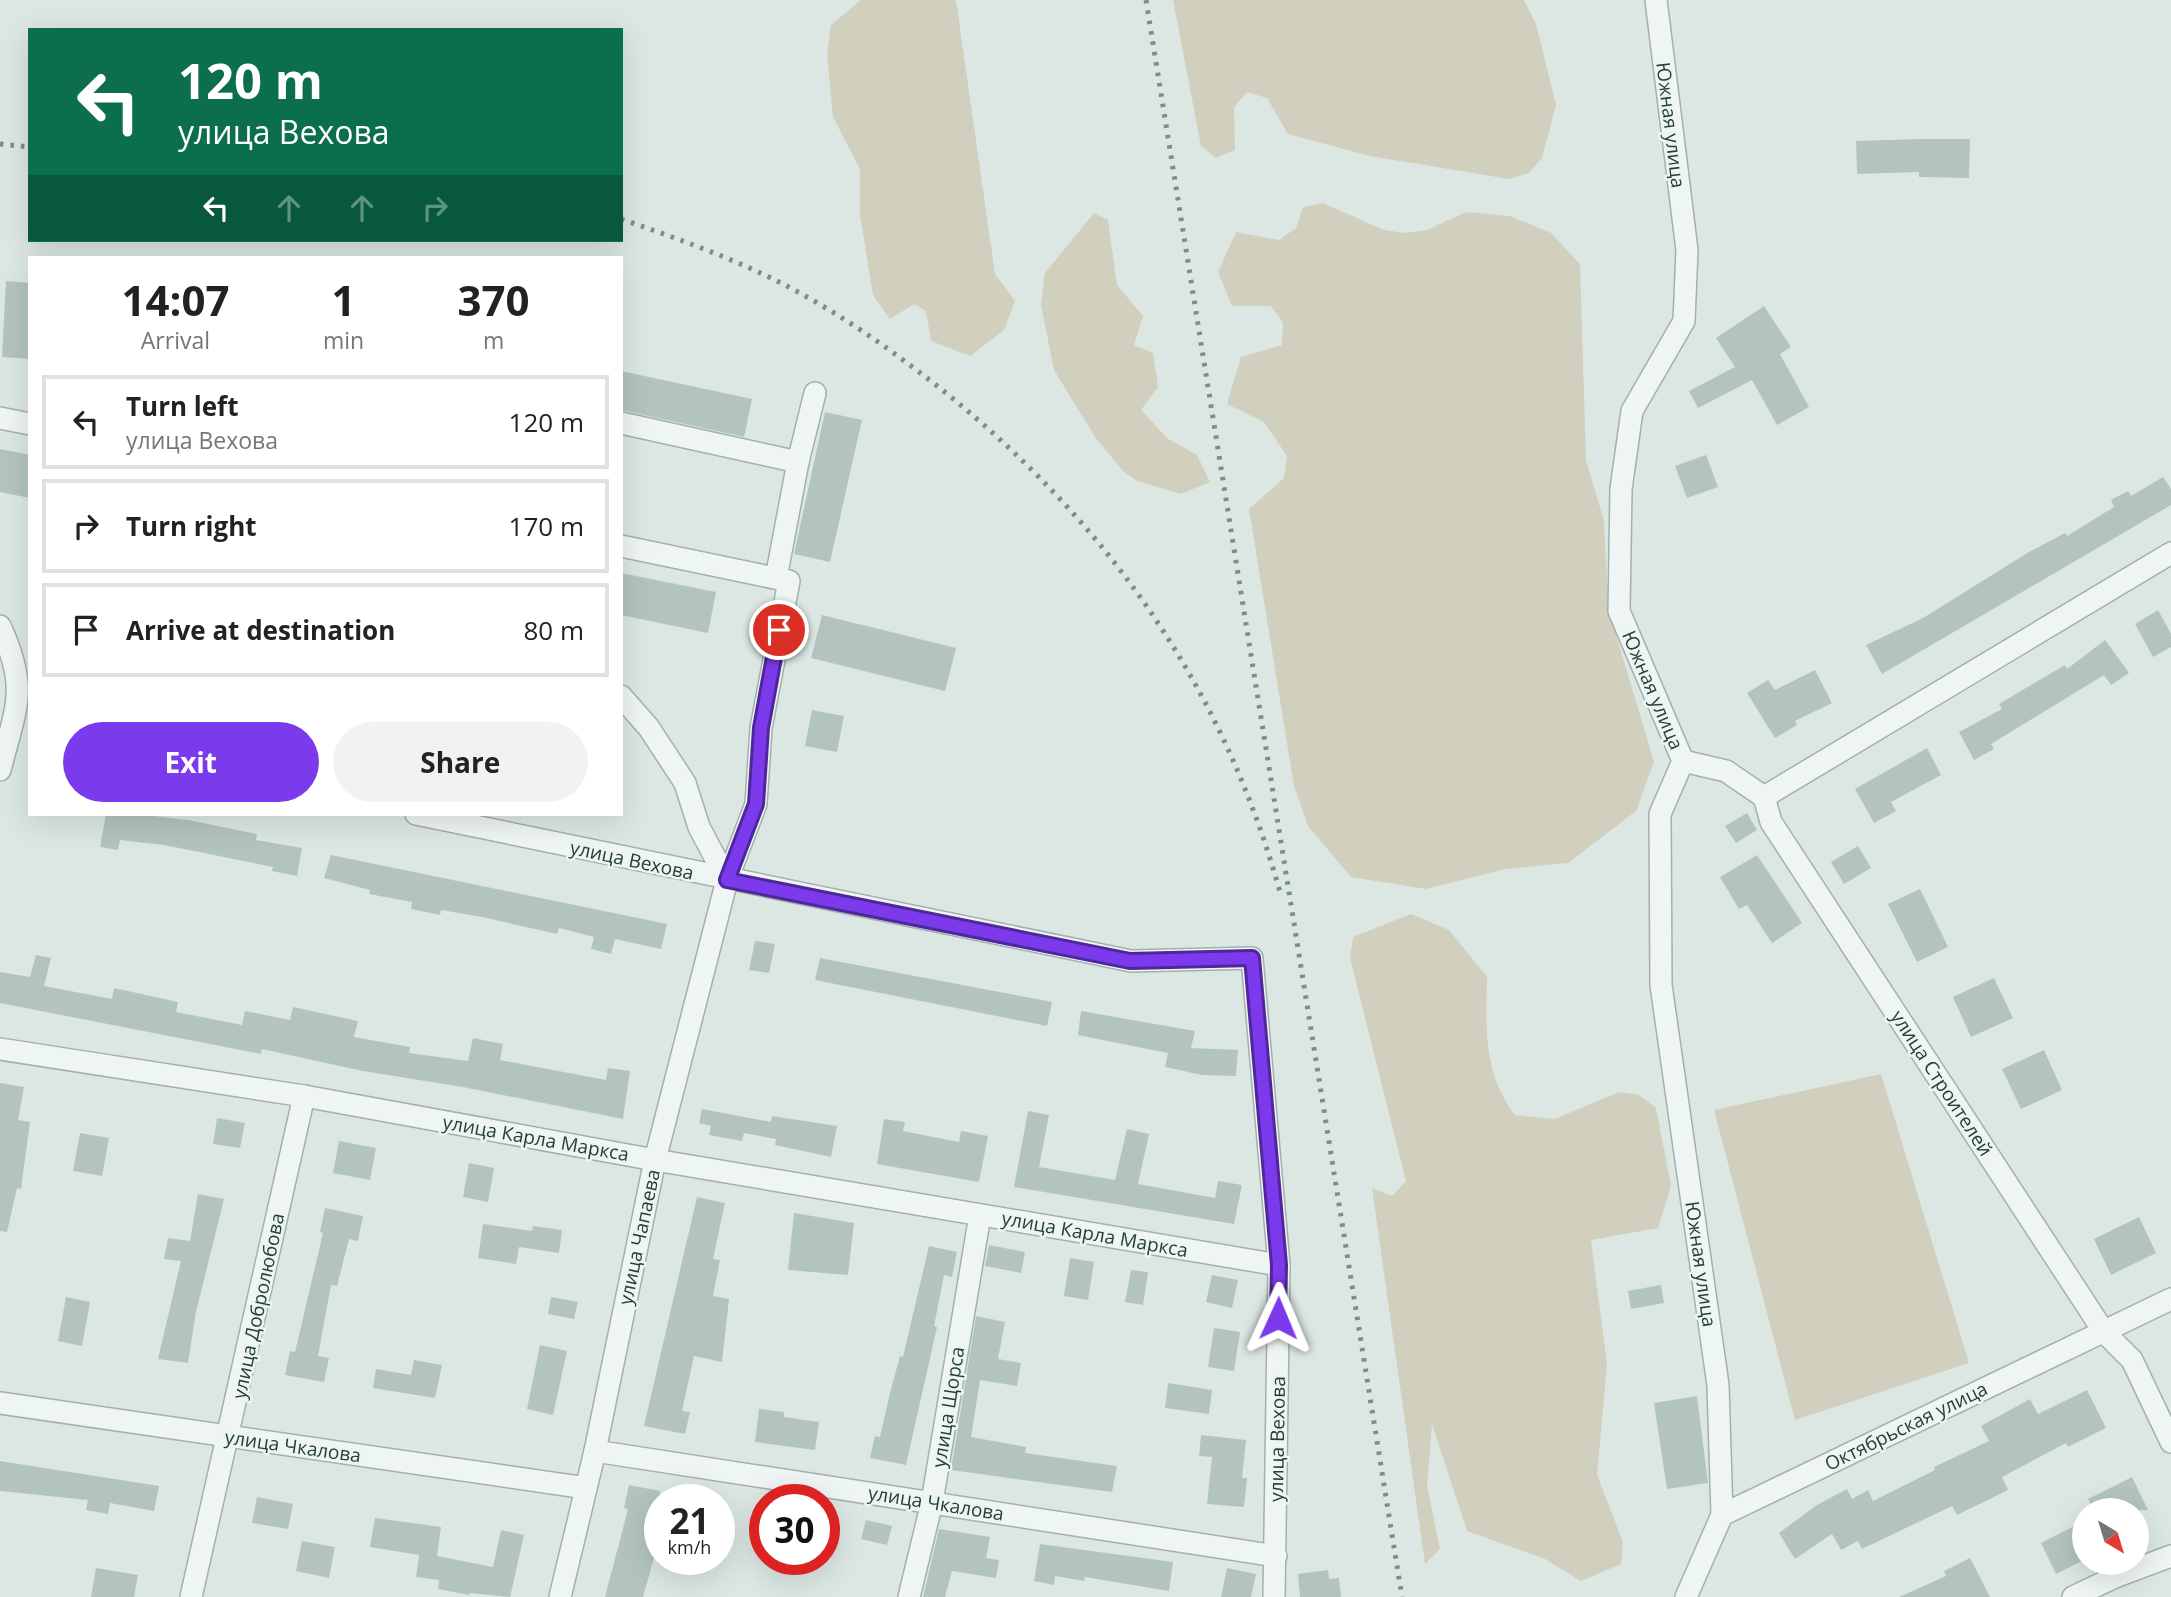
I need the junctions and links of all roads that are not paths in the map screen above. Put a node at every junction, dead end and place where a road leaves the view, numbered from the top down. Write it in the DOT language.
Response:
graph roads {
  1 [pos="1656,0"];
  2 [pos="815,393"];
  3 [pos="0,418"];
  4 [pos="623,423"];
  5 [pos="28,424"];
  6 [pos="798,462"];
  7 [pos="623,546"];
  8 [pos="2171,553"];
  9 [pos="776,578"];
  10 [pos="0,626"];
  11 [pos="623,698"];
  12 [pos="13,728"];
  13 [pos="1683,761"];
  14 [pos="0,770"];
  15 [pos="1764,797"];
  16 [pos="425,816"];
  17 [pos="727,880"];
  18 [pos="0,1049"];
  19 [pos="303,1096"];
  20 [pos="655,1160"];
  21 [pos="980,1215"];
  22 [pos="1279,1265"];
  23 [pos="2171,1299"];
  24 [pos="2104,1332"];
  25 [pos="0,1403"];
  26 [pos="229,1436"];
  27 [pos="2171,1442"];
  28 [pos="595,1451"];
  29 [pos="586,1488"];
  30 [pos="932,1502"];
  31 [pos="1723,1515"];
  32 [pos="1276,1556"];
  33 [pos="2171,1556"];
  34 [pos="191,1597"];
  35 [pos="560,1597"];
  36 [pos="909,1597"];
  37 [pos="1274,1597"];
  38 [pos="1686,1597"];
  39 [pos="2073,1597"];
  1 -- 13 [label="street, Южная улица"];
  2 -- 6 [label="street"];
  3 -- 5 [label="street"];
  4 -- 6 [label="street"];
  6 -- 9 [label="street"];
  7 -- 9 [label="street"];
  8 -- 15 [label="street"];
  9 -- 17 [label="street, улица Чапаева"];
  10 -- 12 [label="street"];
  11 -- 17 [label="street"];
  12 -- 14 [label="street"];
  13 -- 15 [label="street"];
  13 -- 31 [label="street, Южная улица"];
  15 -- 24 [label="street, улица Строителей"];
  16 -- 17 [label="street, улица Вехова"];
  17 -- 20 [label="street, улица Чапаева"];
  17 -- 22 [label="street, улица Вехова"];
  18 -- 19 [label="street, улица Карла Маркса"];
  19 -- 20 [label="street, улица Карла Маркса"];
  19 -- 26 [label="street, улица Добролюбова"];
  20 -- 21 [label="street, улица Карла Маркса"];
  20 -- 28 [label="street, улица Чапаева"];
  21 -- 22 [label="street, улица Карла Маркса"];
  21 -- 30 [label="street, улица Щорса"];
  22 -- 32 [label="street, улица Вехова"];
  23 -- 24 [label="street, Октябрьская улица"];
  24 -- 27 [label="street, улица Строителей"];
  24 -- 31 [label="street, Октябрьская улица"];
  25 -- 26 [label="street, улица Чкалова"];
  26 -- 29 [label="street, улица Чкалова"];
  26 -- 34 [label="street, улица Добролюбова"];
  28 -- 29 [label="street, улица Чапаева"];
  28 -- 30 [label="street, улица Чкалова"];
  29 -- 35 [label="street, улица Чапаева"];
  30 -- 32 [label="street, улица Чкалова"];
  30 -- 36 [label="street, улица Щорса"];
  31 -- 38 [label="street"];
  32 -- 37 [label="street, улица Вехова"];
  33 -- 39 [label="street"];
}
